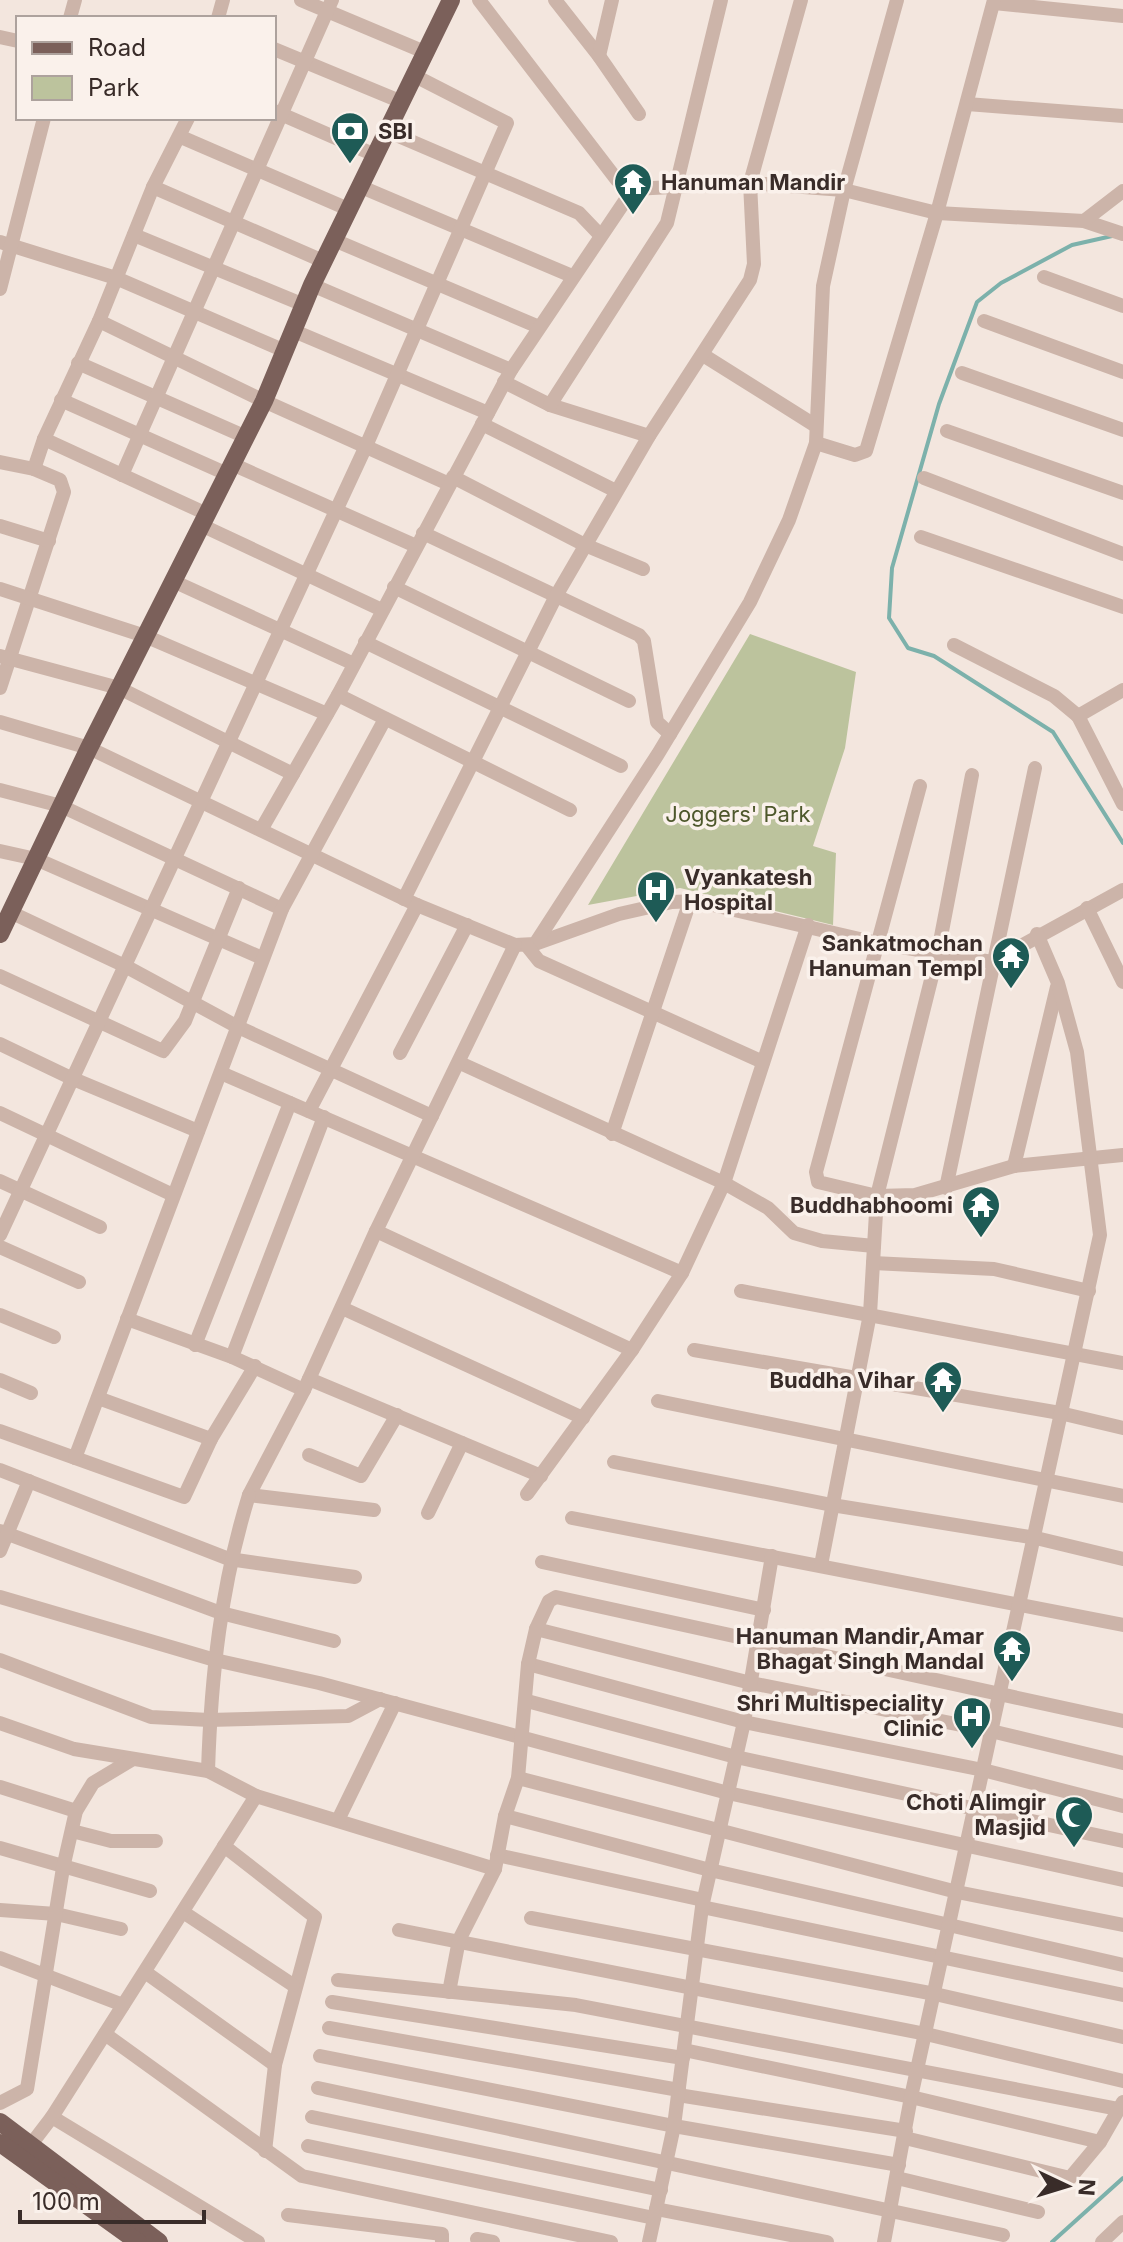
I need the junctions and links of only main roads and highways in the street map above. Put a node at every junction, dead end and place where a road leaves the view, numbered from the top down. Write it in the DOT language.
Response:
graph roads {
  1 [pos="451,0"];
  2 [pos="0,934"];
  3 [pos="0,2122"];
  4 [pos="0,2143"];
  5 [pos="26,2152"];
  6 [pos="141,2238"];
  1 -- 2 [label="main road"];
  3 -- 5 [label="main road"];
  4 -- 5 [label="main road"];
  5 -- 6 [label="main road"];
}
